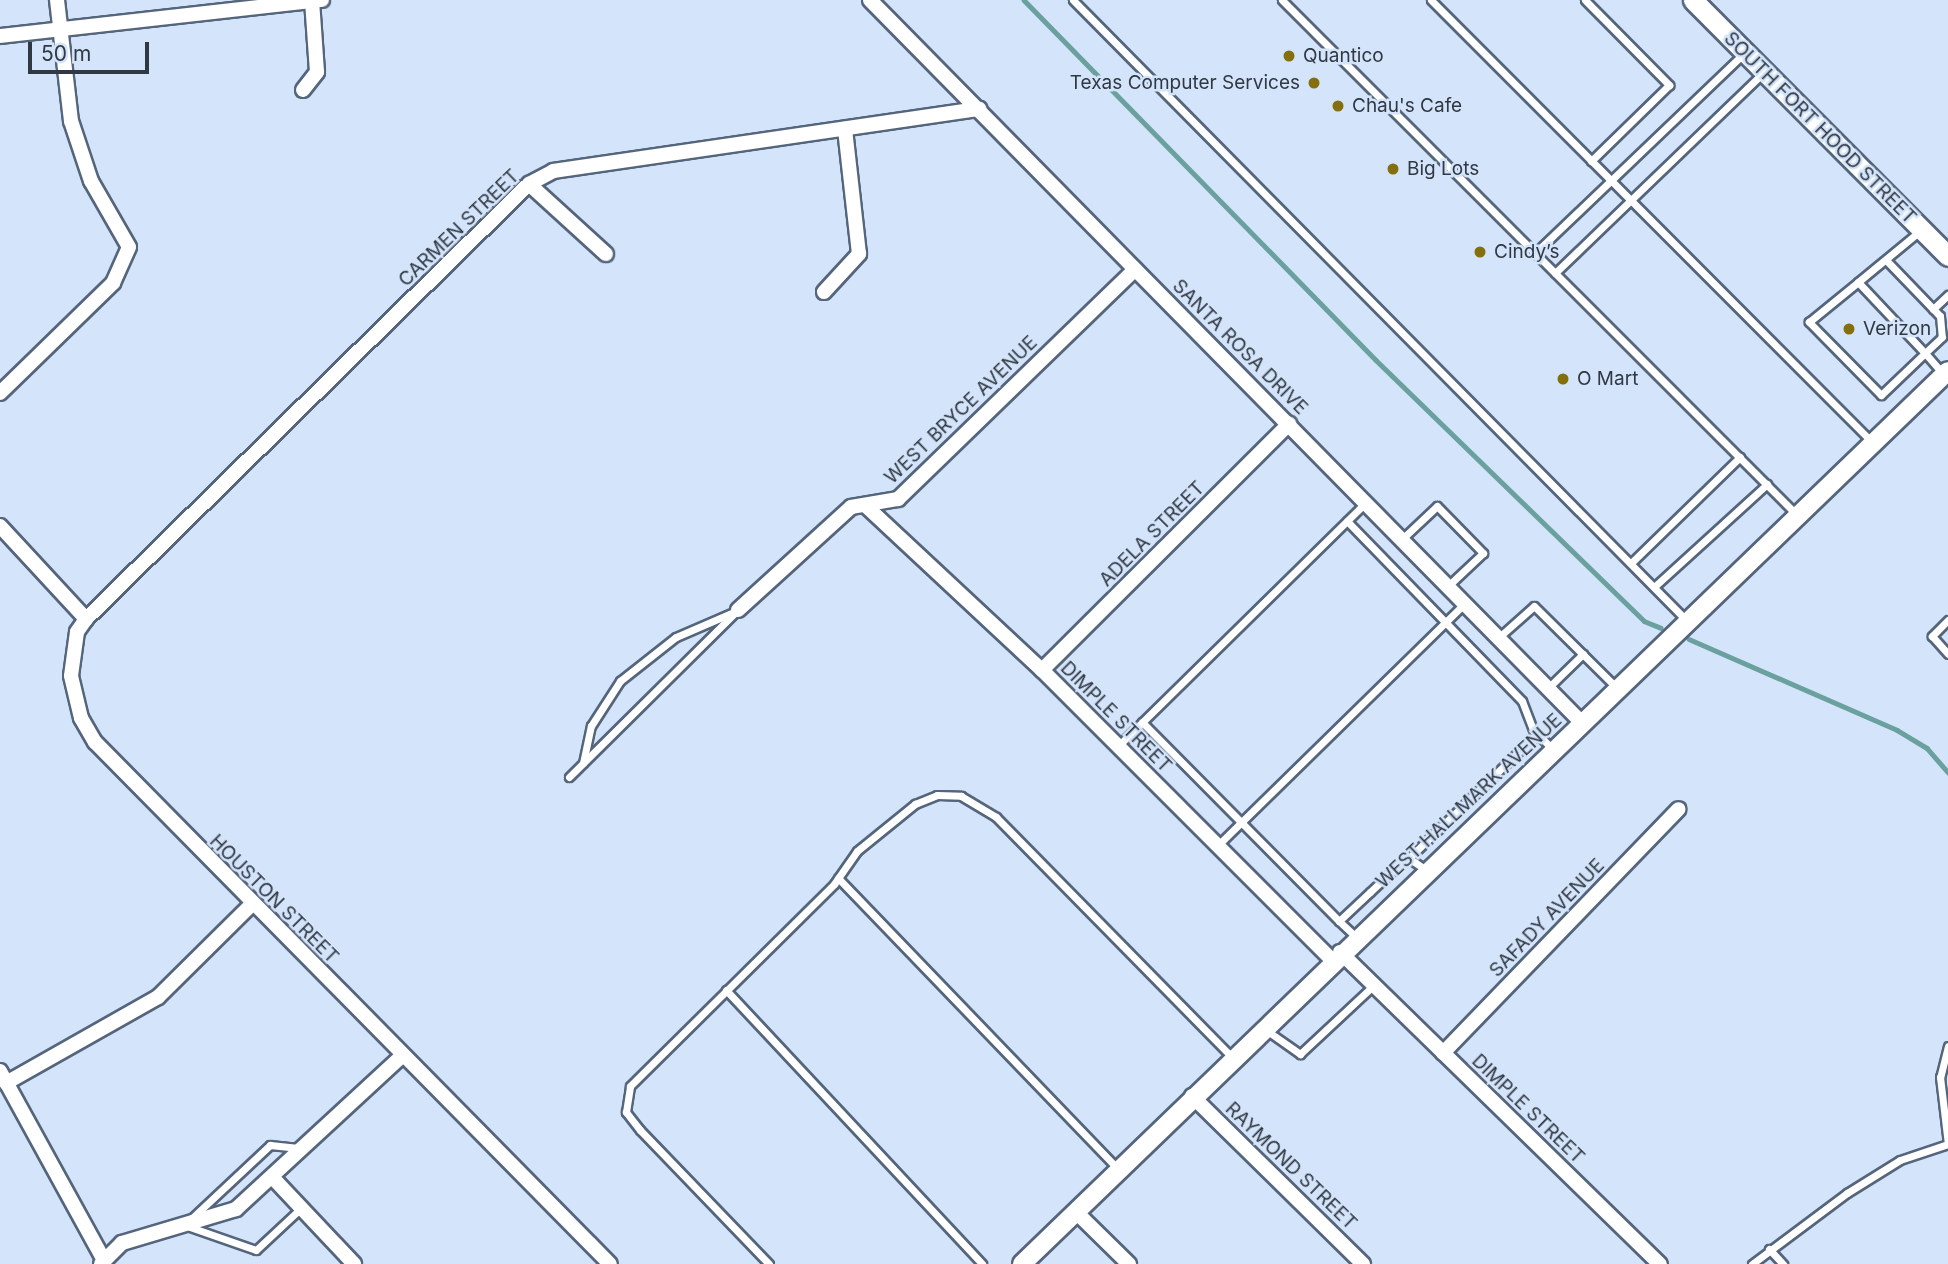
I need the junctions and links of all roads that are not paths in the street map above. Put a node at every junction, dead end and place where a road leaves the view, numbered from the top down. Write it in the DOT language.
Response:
graph roads {
  1 [pos="57,0"];
  2 [pos="870,0"];
  3 [pos="1073,0"];
  4 [pos="1282,0"];
  5 [pos="1431,0"];
  6 [pos="1585,0"];
  7 [pos="1693,0"];
  8 [pos="317,1"];
  9 [pos="60,29"];
  10 [pos="0,36"];
  11 [pos="1744,52"];
  12 [pos="1764,71"];
  13 [pos="303,90"];
  14 [pos="980,109"];
  15 [pos="845,129"];
  16 [pos="1591,161"];
  17 [pos="1611,181"];
  18 [pos="529,184"];
  19 [pos="1630,200"];
  20 [pos="1921,229"];
  21 [pos="1945,250"];
  22 [pos="1535,253"];
  23 [pos="606,254"];
  24 [pos="1887,261"];
  25 [pos="1135,269"];
  26 [pos="1555,273"];
  27 [pos="1858,282"];
  28 [pos="824,292"];
  29 [pos="1948,295"];
  30 [pos="1933,309"];
  31 [pos="1925,354"];
  32 [pos="1947,376"];
  33 [pos="0,393"];
  34 [pos="1289,424"];
  35 [pos="1873,443"];
  36 [pos="1740,457"];
  37 [pos="1767,484"];
  38 [pos="1366,502"];
  39 [pos="867,507"];
  40 [pos="1798,516"];
  41 [pos="1347,521"];
  42 [pos="0,526"];
  43 [pos="1402,539"];
  44 [pos="1631,563"];
  45 [pos="1448,586"];
  46 [pos="1654,587"];
  47 [pos="1465,603"];
  48 [pos="738,610"];
  49 [pos="86,619"];
  50 [pos="1948,620"];
  51 [pos="1688,621"];
  52 [pos="1446,622"];
  53 [pos="1498,638"];
  54 [pos="1583,654"];
  55 [pos="1948,654"];
  56 [pos="1042,670"];
  57 [pos="1548,688"];
  58 [pos="1618,689"];
  59 [pos="1142,722"];
  60 [pos="1582,723"];
  61 [pos="1537,734"];
  62 [pos="1118,747"];
  63 [pos="1554,750"];
  64 [pos="582,765"];
  65 [pos="569,777"];
  66 [pos="1679,809"];
  67 [pos="1240,824"];
  68 [pos="1217,846"];
  69 [pos="1410,857"];
  70 [pos="1426,870"];
  71 [pos="838,878"];
  72 [pos="251,905"];
  73 [pos="1339,921"];
  74 [pos="1355,936"];
  75 [pos="1336,956"];
  76 [pos="1373,986"];
  77 [pos="726,990"];
  78 [pos="1263,1027"];
  79 [pos="1948,1046"];
  80 [pos="1443,1053"];
  81 [pos="403,1055"];
  82 [pos="1233,1057"];
  83 [pos="3,1077"];
  84 [pos="1192,1096"];
  85 [pos="1948,1144"];
  86 [pos="305,1149"];
  87 [pos="1118,1169"];
  88 [pos="274,1180"];
  89 [pos="301,1208"];
  90 [pos="1075,1211"];
  91 [pos="185,1225"];
  92 [pos="1769,1249"];
  93 [pos="102,1262"];
  94 [pos="354,1264"];
  95 [pos="610,1264"];
  96 [pos="769,1264"];
  97 [pos="982,1264"];
  98 [pos="1022,1264"];
  99 [pos="1129,1264"];
  100 [pos="1363,1264"];
  101 [pos="1660,1264"];
  102 [pos="1752,1264"];
  103 [pos="1783,1264"];
  1 -- 9 [label="street"];
  2 -- 14 [label="street, SANTA ROSA DRIVE"];
  3 -- 44 [label="lane"];
  4 -- 22 [label="lane"];
  5 -- 16 [label="lane"];
  6 -- 16 [label="lane"];
  7 -- 11 [label="main road, SOUTH FORT HOOD STREET"];
  8 -- 9 [label="street"];
  8 -- 13 [label="street"];
  9 -- 10 [label="street"];
  9 -- 33 [label="street"];
  11 -- 12 [label="main road, SOUTH FORT HOOD STREET"];
  11 -- 17 [label="lane"];
  12 -- 19 [label="lane"];
  12 -- 20 [label="main road, SOUTH FORT HOOD STREET"];
  14 -- 15 [label="street, CARMEN STREET"];
  14 -- 25 [label="street, SANTA ROSA DRIVE"];
  15 -- 18 [label="street, CARMEN STREET"];
  15 -- 28 [label="street"];
  16 -- 17 [label="lane"];
  17 -- 19 [label="lane"];
  17 -- 22 [label="lane"];
  18 -- 23 [label="street"];
  18 -- 49 [label="street, CARMEN STREET"];
  19 -- 26 [label="lane"];
  19 -- 35 [label="lane"];
  20 -- 21 [label="main road, SOUTH FORT HOOD STREET"];
  20 -- 24 [label="lane"];
  22 -- 26 [label="lane"];
  24 -- 27 [label="lane"];
  24 -- 30 [label="lane"];
  25 -- 34 [label="street, SANTA ROSA DRIVE"];
  25 -- 39 [label="street, WEST BRYCE AVENUE"];
  26 -- 36 [label="lane"];
  27 -- 31 [label="lane"];
  27 -- 31 [label="lane"];
  29 -- 30 [label="lane"];
  30 -- 31 [label="lane"];
  31 -- 32 [label="lane"];
  32 -- 35 [label="street, WEST HALLMARK AVENUE"];
  34 -- 38 [label="street, SANTA ROSA DRIVE"];
  34 -- 56 [label="street, ADELA STREET"];
  35 -- 40 [label="street, WEST HALLMARK AVENUE"];
  36 -- 37 [label="lane"];
  36 -- 44 [label="lane"];
  37 -- 40 [label="lane"];
  37 -- 46 [label="lane"];
  38 -- 41 [label="lane"];
  38 -- 43 [label="street, SANTA ROSA DRIVE"];
  39 -- 48 [label="street, WEST BRYCE AVENUE"];
  39 -- 56 [label="street, DIMPLE STREET"];
  40 -- 51 [label="street, WEST HALLMARK AVENUE"];
  41 -- 52 [label="lane"];
  41 -- 59 [label="lane"];
  42 -- 49 [label="street"];
  43 -- 45 [label="street, SANTA ROSA DRIVE"];
  43 -- 45 [label="lane"];
  44 -- 46 [label="lane"];
  45 -- 47 [label="street, SANTA ROSA DRIVE"];
  46 -- 51 [label="lane"];
  47 -- 52 [label="lane"];
  47 -- 53 [label="street, SANTA ROSA DRIVE"];
  48 -- 64 [label="lane, WEST BRYCE AVENUE"];
  48 -- 64 [label="lane, WEST BRYCE AVENUE"];
  49 -- 72 [label="street, HOUSTON STREET"];
  50 -- 55 [label="lane"];
  51 -- 58 [label="street, WEST HALLMARK AVENUE"];
  52 -- 61 [label="lane"];
  52 -- 67 [label="lane"];
  53 -- 54 [label="lane"];
  53 -- 57 [label="street, SANTA ROSA DRIVE"];
  54 -- 57 [label="lane"];
  54 -- 58 [label="lane"];
  56 -- 62 [label="street, DIMPLE STREET"];
  57 -- 60 [label="street, SANTA ROSA DRIVE"];
  58 -- 60 [label="street, WEST HALLMARK AVENUE"];
  59 -- 62 [label="lane"];
  59 -- 67 [label="lane"];
  60 -- 63 [label="street, WEST HALLMARK AVENUE"];
  61 -- 63 [label="lane"];
  61 -- 69 [label="lane"];
  62 -- 68 [label="street, DIMPLE STREET"];
  63 -- 70 [label="street, WEST HALLMARK AVENUE"];
  64 -- 65 [label="lane, WEST BRYCE AVENUE"];
  66 -- 80 [label="street, SAFADY AVENUE"];
  67 -- 68 [label="lane"];
  67 -- 73 [label="lane"];
  68 -- 75 [label="street, DIMPLE STREET"];
  69 -- 70 [label="lane"];
  69 -- 73 [label="lane"];
  70 -- 74 [label="street, WEST HALLMARK AVENUE"];
  71 -- 77 [label="lane"];
  71 -- 82 [label="lane"];
  71 -- 87 [label="lane"];
  72 -- 81 [label="street, HOUSTON STREET"];
  72 -- 83 [label="street"];
  73 -- 74 [label="lane"];
  74 -- 75 [label="street, WEST HALLMARK AVENUE"];
  75 -- 76 [label="street, DIMPLE STREET"];
  75 -- 78 [label="street, WEST HALLMARK AVENUE"];
  76 -- 78 [label="lane"];
  76 -- 80 [label="street, DIMPLE STREET"];
  77 -- 96 [label="lane"];
  77 -- 97 [label="lane"];
  78 -- 82 [label="street, WEST HALLMARK AVENUE"];
  79 -- 85 [label="lane"];
  80 -- 101 [label="street, DIMPLE STREET"];
  81 -- 86 [label="street"];
  81 -- 95 [label="street, HOUSTON STREET"];
  82 -- 84 [label="street, WEST HALLMARK AVENUE"];
  83 -- 93 [label="street"];
  84 -- 87 [label="street, WEST HALLMARK AVENUE"];
  84 -- 100 [label="street, RAYMOND STREET"];
  85 -- 92 [label="lane"];
  86 -- 88 [label="street"];
  86 -- 91 [label="lane"];
  87 -- 90 [label="street, WEST HALLMARK AVENUE"];
  88 -- 89 [label="street"];
  88 -- 91 [label="street"];
  89 -- 91 [label="lane"];
  89 -- 94 [label="street"];
  90 -- 98 [label="street, WEST HALLMARK AVENUE"];
  90 -- 99 [label="street"];
  91 -- 93 [label="street"];
  92 -- 102 [label="lane"];
  92 -- 103 [label="lane"];
}
